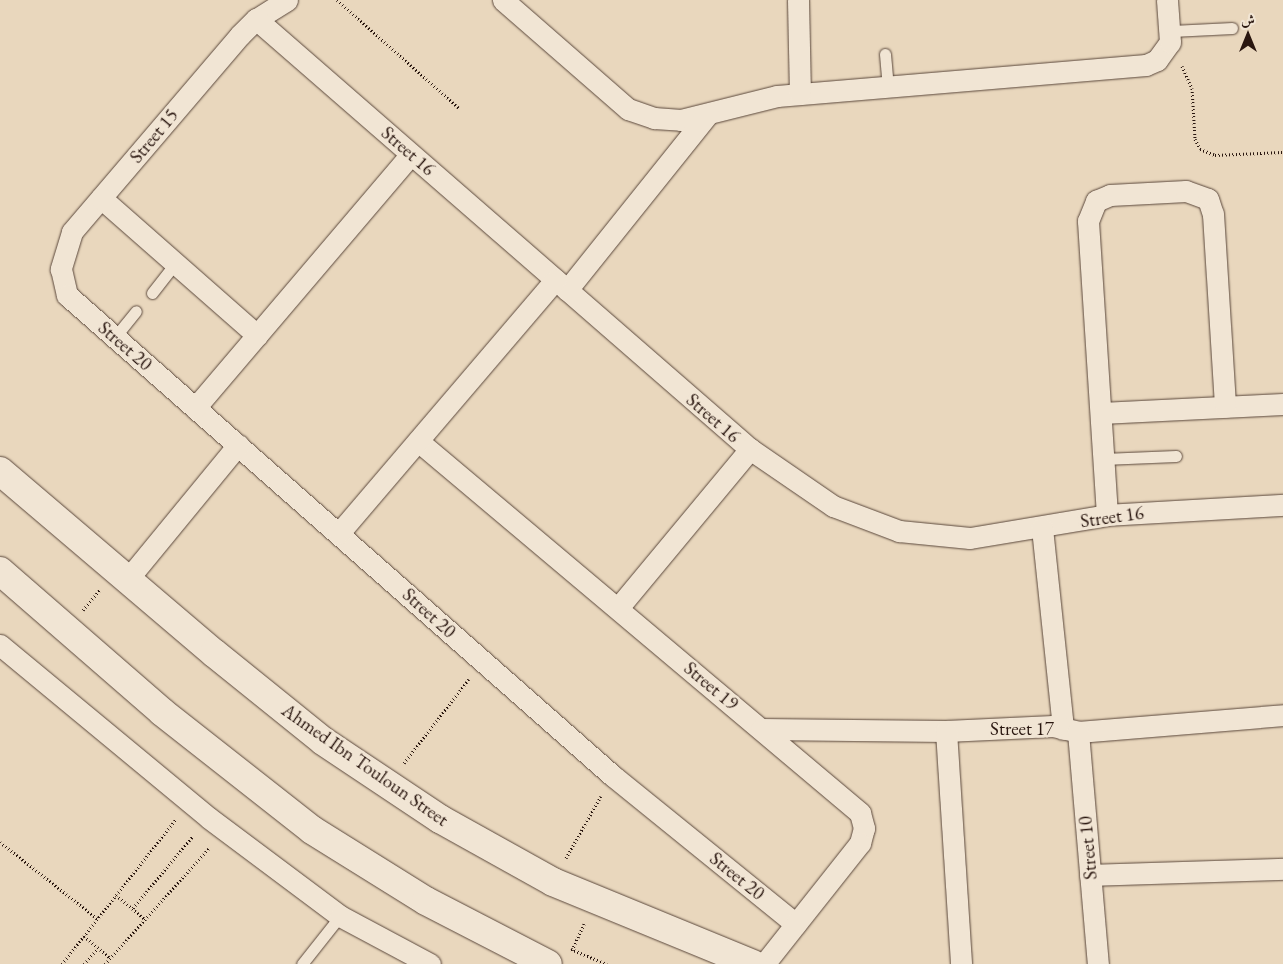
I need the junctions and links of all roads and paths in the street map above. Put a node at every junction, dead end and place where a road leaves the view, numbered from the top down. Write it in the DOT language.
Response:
graph roads {
  1 [pos="288,0"];
  2 [pos="337,0"];
  3 [pos="503,0"];
  4 [pos="798,0"];
  5 [pos="1168,0"];
  6 [pos="256,19"];
  7 [pos="1232,28"];
  8 [pos="1172,31"];
  9 [pos="1165,52"];
  10 [pos="885,54"];
  11 [pos="888,88"];
  12 [pos="800,94"];
  13 [pos="459,108"];
  14 [pos="708,114"];
  15 [pos="1283,152"];
  16 [pos="411,154"];
  17 [pos="101,198"];
  18 [pos="175,264"];
  19 [pos="561,285"];
  20 [pos="152,292"];
  21 [pos="67,295"];
  22 [pos="136,311"];
  23 [pos="257,335"];
  24 [pos="115,337"];
  25 [pos="1283,404"];
  26 [pos="1225,407"];
  27 [pos="195,408"];
  28 [pos="1100,413"];
  29 [pos="418,441"];
  30 [pos="238,445"];
  31 [pos="750,449"];
  32 [pos="1176,456"];
  33 [pos="1104,459"];
  34 [pos="0,471"];
  35 [pos="1283,505"];
  36 [pos="1107,515"];
  37 [pos="1042,528"];
  38 [pos="339,533"];
  39 [pos="0,571"];
  40 [pos="122,575"];
  41 [pos="618,608"];
  42 [pos="77,616"];
  43 [pos="0,645"];
  44 [pos="483,661"];
  45 [pos="1283,715"];
  46 [pos="761,728"];
  47 [pos="1070,730"];
  48 [pos="946,731"];
  49 [pos="612,776"];
  50 [pos="388,784"];
  51 [pos="190,802"];
  52 [pos="202,836"];
  53 [pos="208,840"];
  54 [pos="0,842"];
  55 [pos="1283,869"];
  56 [pos="1090,875"];
  57 [pos="553,882"];
  58 [pos="116,895"];
  59 [pos="595,900"];
  60 [pos="133,908"];
  61 [pos="340,916"];
  62 [pos="98,919"];
  63 [pos="146,919"];
  64 [pos="796,924"];
  65 [pos="84,936"];
  66 [pos="98,948"];
  67 [pos="572,950"];
  68 [pos="560,955"];
  69 [pos="110,958"];
  70 [pos="62,964"];
  71 [pos="84,964"];
  72 [pos="105,964"];
  73 [pos="302,964"];
  74 [pos="430,964"];
  75 [pos="607,964"];
  76 [pos="754,964"];
  77 [pos="764,964"];
  78 [pos="961,964"];
  79 [pos="1098,964"];
  1 -- 6 [label="street, Street 15"];
  2 -- 13 [label="path"];
  3 -- 14 [label="street"];
  4 -- 12 [label="street"];
  5 -- 8 [label="street"];
  6 -- 16 [label="street, Street 16"];
  6 -- 17 [label="street, Street 15"];
  7 -- 8 [label="lane"];
  8 -- 9 [label="street"];
  9 -- 11 [label="street"];
  9 -- 15 [label="path"];
  10 -- 11 [label="lane"];
  11 -- 12 [label="street"];
  12 -- 14 [label="street"];
  14 -- 19 [label="street"];
  16 -- 19 [label="street, Street 16"];
  16 -- 23 [label="street"];
  17 -- 18 [label="street"];
  17 -- 21 [label="street, Street 15"];
  18 -- 20 [label="lane"];
  18 -- 23 [label="street"];
  19 -- 29 [label="street"];
  19 -- 31 [label="street, Street 16"];
  21 -- 24 [label="street, Street 20"];
  22 -- 24 [label="lane"];
  23 -- 27 [label="street"];
  24 -- 27 [label="street, Street 20"];
  25 -- 26 [label="street"];
  26 -- 28 [label="street"];
  26 -- 28 [label="street"];
  27 -- 30 [label="street, Street 20"];
  28 -- 33 [label="street"];
  29 -- 38 [label="street"];
  29 -- 41 [label="street, Street 19"];
  30 -- 38 [label="street, Street 20"];
  30 -- 40 [label="street"];
  31 -- 37 [label="street, Street 16"];
  31 -- 41 [label="street"];
  32 -- 33 [label="lane"];
  33 -- 36 [label="street"];
  34 -- 40 [label="street, Ahmed Ibn Touloun Street"];
  35 -- 36 [label="street, Street 16"];
  36 -- 37 [label="street, Street 16"];
  37 -- 47 [label="street, Street 10"];
  38 -- 44 [label="street, Street 20"];
  39 -- 42 [label="street"];
  40 -- 42 [label="path"];
  40 -- 50 [label="street, Ahmed Ibn Touloun Street"];
  41 -- 46 [label="street, Street 19"];
  42 -- 68 [label="street"];
  43 -- 51 [label="street"];
  44 -- 49 [label="street, Street 20"];
  44 -- 50 [label="path"];
  45 -- 47 [label="street, Street 17"];
  46 -- 48 [label="street, Street 17"];
  46 -- 64 [label="street, Street 19"];
  47 -- 48 [label="street, Street 17"];
  47 -- 56 [label="street, Street 10"];
  48 -- 78 [label="street"];
  49 -- 57 [label="path"];
  49 -- 64 [label="street, Street 20"];
  50 -- 57 [label="street, Ahmed Ibn Touloun Street"];
  51 -- 58 [label="path"];
  51 -- 61 [label="street"];
  52 -- 60 [label="path"];
  53 -- 63 [label="path"];
  54 -- 62 [label="path"];
  55 -- 56 [label="street"];
  56 -- 79 [label="street, Street 10"];
  57 -- 59 [label="street, Ahmed Ibn Touloun Street"];
  58 -- 60 [label="path"];
  58 -- 62 [label="path"];
  59 -- 67 [label="path"];
  59 -- 76 [label="street, Ahmed Ibn Touloun Street"];
  60 -- 63 [label="path"];
  61 -- 73 [label="lane"];
  61 -- 74 [label="street"];
  62 -- 65 [label="path"];
  63 -- 69 [label="path"];
  64 -- 77 [label="street, Street 19"];
  65 -- 66 [label="path"];
  65 -- 70 [label="path"];
  66 -- 69 [label="path"];
  66 -- 71 [label="path"];
  67 -- 68 [label="path"];
  67 -- 68 [label="path"];
  67 -- 75 [label="path"];
  69 -- 72 [label="path"];
}
